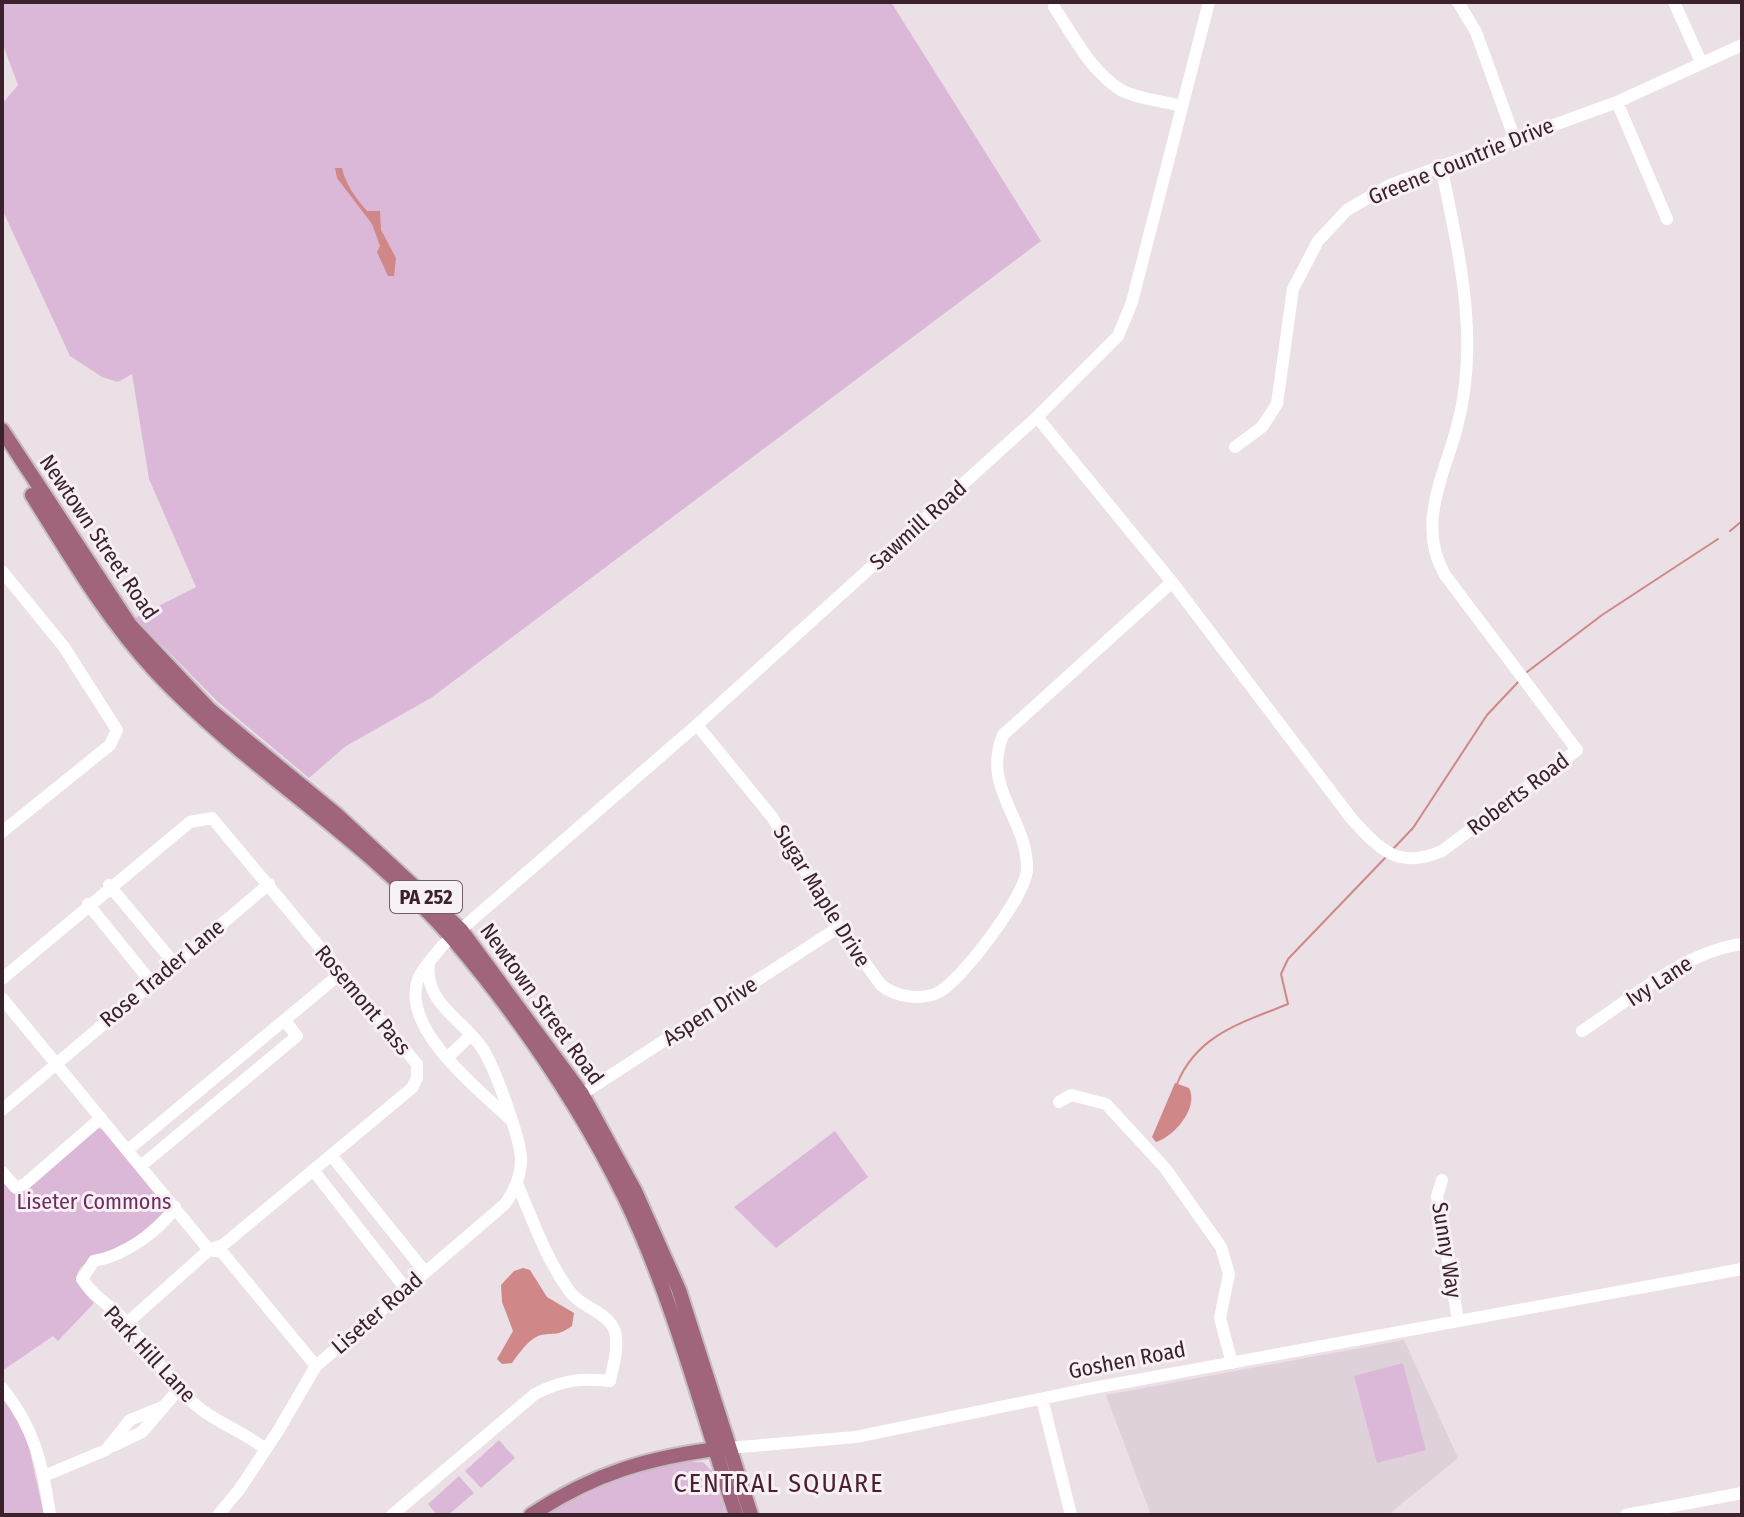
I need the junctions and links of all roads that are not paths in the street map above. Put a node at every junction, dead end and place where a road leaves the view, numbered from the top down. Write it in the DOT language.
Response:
graph roads {
  1 [pos="1209,2"];
  2 [pos="1458,2"];
  3 [pos="1674,2"];
  4 [pos="1054,7"];
  5 [pos="1742,45"];
  6 [pos="1701,62"];
  7 [pos="1617,102"];
  8 [pos="1182,106"];
  9 [pos="1514,137"];
  10 [pos="1441,165"];
  11 [pos="1667,219"];
  12 [pos="1037,417"];
  13 [pos="2,430"];
  14 [pos="1235,447"];
  15 [pos="2,449"];
  16 [pos="2,571"];
  17 [pos="1172,582"];
  18 [pos="697,725"];
  19 [pos="2,832"];
  20 [pos="269,884"];
  21 [pos="109,885"];
  22 [pos="88,904"];
  23 [pos="839,927"];
  24 [pos="456,934"];
  25 [pos="1742,944"];
  26 [pos="174,963"];
  27 [pos="429,963"];
  28 [pos="340,974"];
  29 [pos="2,979"];
  30 [pos="151,982"];
  31 [pos="2,998"];
  32 [pos="286,1022"];
  33 [pos="1582,1031"];
  34 [pos="471,1035"];
  35 [pos="448,1057"];
  36 [pos="57,1063"];
  37 [pos="233,1065"];
  38 [pos="246,1078"];
  39 [pos="582,1094"];
  40 [pos="1059,1102"];
  41 [pos="2,1110"];
  42 [pos="97,1113"];
  43 [pos="509,1118"];
  44 [pos="129,1149"];
  45 [pos="331,1155"];
  46 [pos="142,1165"];
  47 [pos="313,1170"];
  48 [pos="2,1172"];
  49 [pos="1442,1180"];
  50 [pos="518,1186"];
  51 [pos="175,1207"];
  52 [pos="209,1250"];
  53 [pos="665,1257"];
  54 [pos="652,1266"];
  55 [pos="1742,1269"];
  56 [pos="425,1272"];
  57 [pos="406,1289"];
  58 [pos="1458,1320"];
  59 [pos="127,1323"];
  60 [pos="1232,1363"];
  61 [pos="316,1366"];
  62 [pos="2,1388"];
  63 [pos="179,1389"];
  64 [pos="1042,1399"];
  65 [pos="265,1449"];
  66 [pos="723,1449"];
  67 [pos="44,1476"];
  68 [pos="1742,1493"];
  69 [pos="1670,1511"];
  70 [pos="50,1515"];
  71 [pos="218,1515"];
  72 [pos="392,1515"];
  73 [pos="531,1515"];
  74 [pos="736,1515"];
  75 [pos="751,1515"];
  76 [pos="1071,1515"];
  77 [pos="1626,1515"];
  1 -- 8 [label="street, Sawmill Road"];
  2 -- 9 [label="street"];
  3 -- 6 [label="street"];
  4 -- 8 [label="street"];
  5 -- 6 [label="street, Greene Countrie Drive"];
  6 -- 7 [label="street, Greene Countrie Drive"];
  7 -- 9 [label="street, Greene Countrie Drive"];
  7 -- 11 [label="street"];
  8 -- 12 [label="street, Sawmill Road"];
  9 -- 10 [label="street, Greene Countrie Drive"];
  10 -- 14 [label="street, Greene Countrie Drive"];
  10 -- 17 [label="street, Roberts Road"];
  12 -- 17 [label="street, Roberts Road"];
  12 -- 18 [label="street, Sawmill Road"];
  13 -- 24 [label="main road, Newtown Street Road / PA 252"];
  15 -- 24 [label="main road, Newtown Street Road / PA 252"];
  16 -- 19 [label="street"];
  17 -- 23 [label="street, Sugar Maple Drive"];
  18 -- 23 [label="street, Sugar Maple Drive"];
  18 -- 24 [label="street, Sawmill Road"];
  20 -- 21 [label="street, Rosemont Pass"];
  20 -- 26 [label="street, Rose Trader Lane"];
  20 -- 28 [label="street, Rosemont Pass"];
  21 -- 22 [label="street, Rosemont Pass"];
  21 -- 26 [label="street"];
  22 -- 29 [label="street, Rosemont Pass"];
  22 -- 30 [label="street"];
  23 -- 39 [label="street, Aspen Drive"];
  24 -- 27 [label="street"];
  24 -- 39 [label="main road, Newtown Street Road / PA 252"];
  24 -- 54 [label="main road, Newtown Street Road / PA 252"];
  25 -- 33 [label="street, Ivy Lane"];
  26 -- 30 [label="street, Rose Trader Lane"];
  27 -- 34 [label="street"];
  27 -- 35 [label="street"];
  28 -- 32 [label="street"];
  28 -- 45 [label="street, Rosemont Pass"];
  30 -- 36 [label="street, Rose Trader Lane"];
  31 -- 36 [label="street"];
  32 -- 37 [label="street"];
  32 -- 38 [label="street"];
  34 -- 35 [label="street"];
  34 -- 43 [label="street"];
  35 -- 43 [label="street"];
  36 -- 41 [label="street, Rose Trader Lane"];
  36 -- 42 [label="street"];
  37 -- 38 [label="street"];
  37 -- 44 [label="street"];
  38 -- 46 [label="street"];
  39 -- 53 [label="main road, Newtown Street Road / PA 252"];
  40 -- 60 [label="street"];
  42 -- 44 [label="street"];
  42 -- 48 [label="street"];
  43 -- 50 [label="street"];
  44 -- 46 [label="street"];
  45 -- 47 [label="street, Rosemont Pass"];
  45 -- 56 [label="street"];
  46 -- 51 [label="street"];
  47 -- 52 [label="street, Rosemont Pass"];
  47 -- 57 [label="street"];
  49 -- 58 [label="street, Sunny Way"];
  50 -- 56 [label="street, Liseter Road"];
  50 -- 72 [label="street"];
  51 -- 52 [label="street"];
  51 -- 59 [label="street, Park Hill Lane"];
  52 -- 59 [label="street, Rosemont Pass"];
  52 -- 61 [label="street"];
  53 -- 54 [label="main road"];
  53 -- 66 [label="main road, Newtown Street Road / PA 252"];
  54 -- 66 [label="main road, Newtown Street Road / PA 252"];
  55 -- 58 [label="street, Goshen Road"];
  56 -- 57 [label="street, Liseter Road"];
  57 -- 61 [label="street, Liseter Road"];
  58 -- 60 [label="street, Goshen Road"];
  59 -- 63 [label="street, Park Hill Lane"];
  60 -- 64 [label="street, Goshen Road"];
  61 -- 65 [label="street, Liseter Road"];
  62 -- 67 [label="street"];
  63 -- 65 [label="street, Park Hill Lane"];
  63 -- 67 [label="street"];
  64 -- 66 [label="street, Goshen Road"];
  64 -- 76 [label="street"];
  65 -- 71 [label="street, Liseter Road"];
  66 -- 73 [label="main road, Goshen Road"];
  66 -- 74 [label="main road, Newtown Street Road / PA 252"];
  66 -- 75 [label="main road, Newtown Street Road / PA 252"];
  67 -- 70 [label="street"];
  68 -- 69 [label="street"];
  69 -- 77 [label="street"];
}
